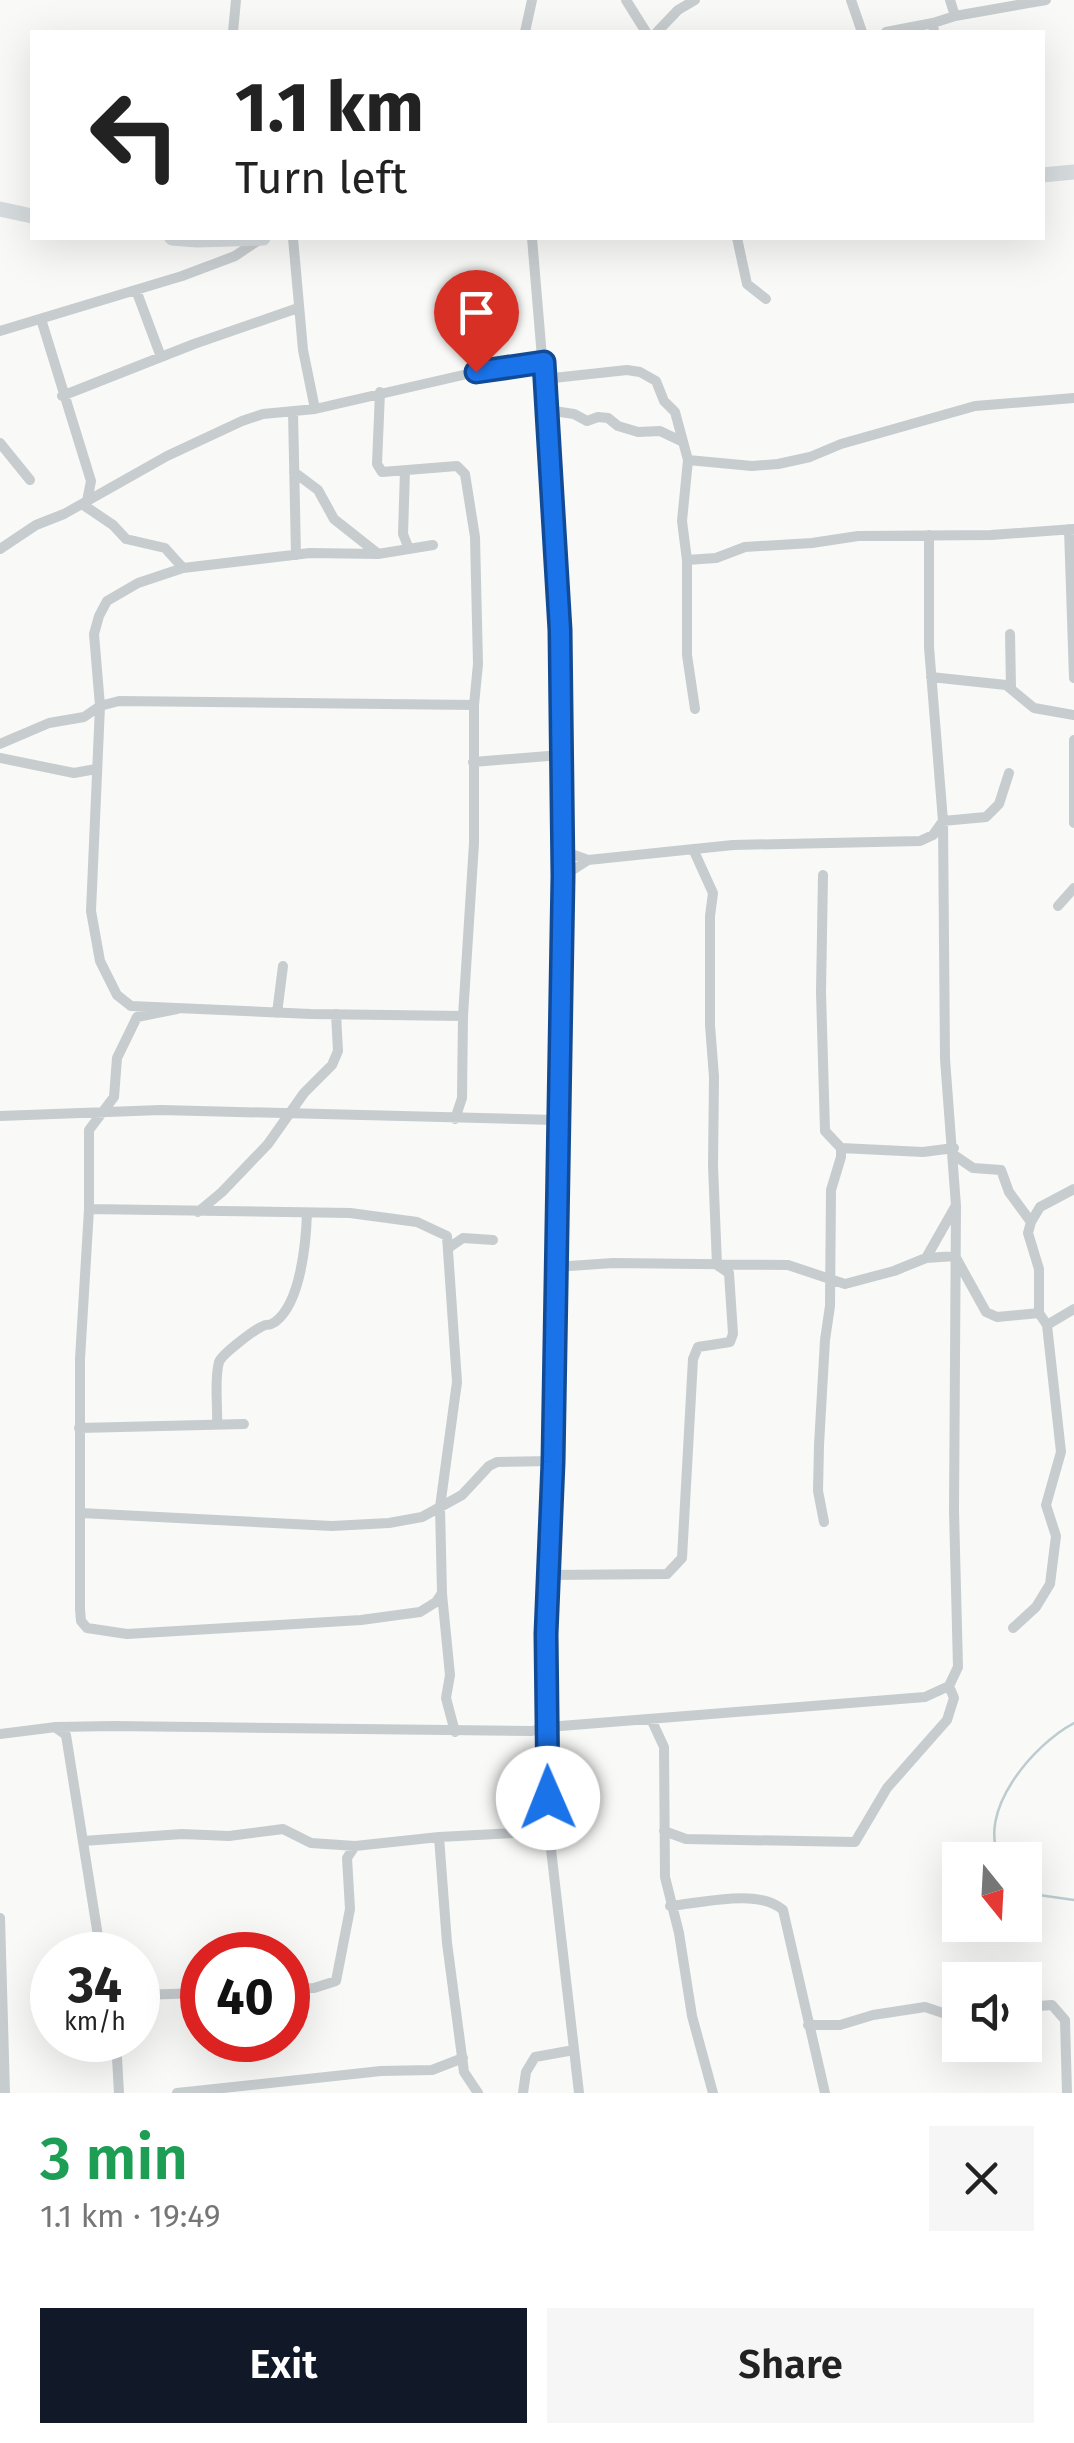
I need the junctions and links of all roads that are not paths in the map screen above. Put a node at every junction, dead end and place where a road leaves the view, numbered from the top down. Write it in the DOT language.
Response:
graph roads {
  1 [pos="236,0"];
  2 [pos="532,0"];
  3 [pos="626,0"];
  4 [pos="695,0"];
  5 [pos="851,0"];
  6 [pos="950,0"];
  7 [pos="1046,0"];
  8 [pos="954,16"];
  9 [pos="933,28"];
  10 [pos="861,29"];
  11 [pos="233,30"];
  12 [pos="525,30"];
  13 [pos="645,30"];
  14 [pos="659,30"];
  15 [pos="1074,172"];
  16 [pos="1045,175"];
  17 [pos="0,210"];
  18 [pos="30,216"];
  19 [pos="260,240"];
  20 [pos="292,240"];
  21 [pos="532,240"];
  22 [pos="737,240"];
  23 [pos="136,290"];
  24 [pos="766,298"];
  25 [pos="298,308"];
  26 [pos="40,319"];
  27 [pos="0,331"];
  28 [pos="160,357"];
  29 [pos="544,362"];
  30 [pos="544,379"];
  31 [pos="380,392"];
  32 [pos="62,396"];
  33 [pos="1074,398"];
  34 [pos="314,409"];
  35 [pos="547,410"];
  36 [pos="293,411"];
  37 [pos="681,441"];
  38 [pos="0,443"];
  39 [pos="688,460"];
  40 [pos="405,470"];
  41 [pos="294,472"];
  42 [pos="30,480"];
  43 [pos="91,482"];
  44 [pos="103,491"];
  45 [pos="84,502"];
  46 [pos="1072,529"];
  47 [pos="929,535"];
  48 [pos="433,545"];
  49 [pos="0,548"];
  50 [pos="409,548"];
  51 [pos="378,554"];
  52 [pos="296,555"];
  53 [pos="686,560"];
  54 [pos="182,568"];
  55 [pos="1010,634"];
  56 [pos="930,676"];
  57 [pos="1074,678"];
  58 [pos="1010,688"];
  59 [pos="474,705"];
  60 [pos="100,706"];
  61 [pos="696,709"];
  62 [pos="1074,715"];
  63 [pos="1074,740"];
  64 [pos="0,744"];
  65 [pos="561,755"];
  66 [pos="0,758"];
  67 [pos="474,762"];
  68 [pos="96,768"];
  69 [pos="1009,773"];
  70 [pos="943,821"];
  71 [pos="1074,823"];
  72 [pos="693,849"];
  73 [pos="563,852"];
  74 [pos="588,860"];
  75 [pos="822,875"];
  76 [pos="563,876"];
  77 [pos="1074,888"];
  78 [pos="1058,906"];
  79 [pos="283,966"];
  80 [pos="177,1009"];
  81 [pos="277,1013"];
  82 [pos="336,1014"];
  83 [pos="463,1016"];
  84 [pos="462,1098"];
  85 [pos="100,1112"];
  86 [pos="72,1114"];
  87 [pos="289,1115"];
  88 [pos="0,1116"];
  89 [pos="454,1119"];
  90 [pos="473,1119"];
  91 [pos="556,1120"];
  92 [pos="89,1130"];
  93 [pos="841,1148"];
  94 [pos="954,1151"];
  95 [pos="1074,1189"];
  96 [pos="222,1192"];
  97 [pos="1014,1198"];
  98 [pos="956,1206"];
  99 [pos="1040,1207"];
  100 [pos="89,1209"];
  101 [pos="198,1212"];
  102 [pos="228,1212"];
  103 [pos="307,1212"];
  104 [pos="1029,1218"];
  105 [pos="494,1240"];
  106 [pos="450,1247"];
  107 [pos="955,1256"];
  108 [pos="926,1258"];
  109 [pos="717,1265"];
  110 [pos="555,1267"];
  111 [pos="831,1280"];
  112 [pos="1074,1308"];
  113 [pos="1039,1313"];
  114 [pos="1046,1325"];
  115 [pos="217,1424"];
  116 [pos="244,1424"];
  117 [pos="79,1428"];
  118 [pos="553,1462"];
  119 [pos="440,1507"];
  120 [pos="80,1513"];
  121 [pos="824,1522"];
  122 [pos="550,1575"];
  123 [pos="442,1593"];
  124 [pos="1013,1628"];
  125 [pos="949,1686"];
  126 [pos="651,1720"];
  127 [pos="56,1727"];
  128 [pos="548,1727"];
  129 [pos="455,1732"];
  130 [pos="0,1734"];
  131 [pos="548,1823"];
  132 [pos="664,1832"];
  133 [pos="440,1836"];
  134 [pos="83,1841"];
  135 [pos="355,1846"];
  136 [pos="670,1906"];
  137 [pos="0,1918"];
  138 [pos="97,1932"];
  139 [pos="1,1964"];
  140 [pos="310,1988"];
  141 [pos="1042,2006"];
  142 [pos="942,2012"];
  143 [pos="808,2025"];
  144 [pos="574,2050"];
  145 [pos="462,2058"];
  146 [pos="117,2062"];
  147 [pos="282,2080"];
  148 [pos="5,2093"];
  149 [pos="119,2093"];
  150 [pos="177,2093"];
  151 [pos="277,2093"];
  152 [pos="478,2093"];
  153 [pos="524,2093"];
  154 [pos="579,2093"];
  155 [pos="712,2093"];
  156 [pos="825,2093"];
  157 [pos="1067,2093"];
  1 -- 11 [label="street"];
  2 -- 12 [label="street"];
  3 -- 13 [label="street"];
  4 -- 14 [label="street"];
  5 -- 10 [label="street"];
  6 -- 8 [label="street"];
  7 -- 8 [label="street"];
  8 -- 9 [label="street"];
  15 -- 16 [label="highway"];
  17 -- 18 [label="highway"];
  19 -- 23 [label="street"];
  20 -- 25 [label="street"];
  21 -- 29 [label="street"];
  22 -- 24 [label="street"];
  23 -- 26 [label="street"];
  23 -- 28 [label="street"];
  25 -- 28 [label="street"];
  25 -- 34 [label="street"];
  26 -- 27 [label="street"];
  26 -- 32 [label="street"];
  28 -- 32 [label="street"];
  29 -- 30 [label="street"];
  29 -- 31 [label="street"];
  30 -- 35 [label="street"];
  30 -- 37 [label="street"];
  31 -- 34 [label="street"];
  31 -- 40 [label="street"];
  32 -- 43 [label="street"];
  33 -- 39 [label="street"];
  34 -- 36 [label="street"];
  35 -- 37 [label="street"];
  35 -- 65 [label="street"];
  36 -- 41 [label="street"];
  36 -- 44 [label="street"];
  37 -- 39 [label="street"];
  38 -- 42 [label="street"];
  39 -- 53 [label="street"];
  40 -- 50 [label="street"];
  40 -- 59 [label="street"];
  41 -- 51 [label="street"];
  41 -- 52 [label="street"];
  43 -- 44 [label="street"];
  43 -- 45 [label="street"];
  44 -- 45 [label="street"];
  45 -- 49 [label="street"];
  45 -- 54 [label="street"];
  46 -- 47 [label="street"];
  46 -- 57 [label="street"];
  47 -- 53 [label="street"];
  47 -- 56 [label="street"];
  48 -- 50 [label="street"];
  50 -- 51 [label="street"];
  51 -- 52 [label="street"];
  52 -- 54 [label="street"];
  53 -- 61 [label="street"];
  54 -- 60 [label="street"];
  55 -- 58 [label="street"];
  56 -- 58 [label="street"];
  56 -- 70 [label="street"];
  58 -- 62 [label="street"];
  59 -- 60 [label="street"];
  59 -- 67 [label="street"];
  60 -- 64 [label="street"];
  60 -- 68 [label="street"];
  63 -- 71 [label="street"];
  65 -- 67 [label="street"];
  65 -- 73 [label="street"];
  66 -- 68 [label="street"];
  67 -- 83 [label="street"];
  68 -- 80 [label="street"];
  69 -- 70 [label="street"];
  70 -- 72 [label="street"];
  70 -- 94 [label="street"];
  72 -- 74 [label="street"];
  72 -- 109 [label="street"];
  73 -- 74 [label="street"];
  73 -- 76 [label="street"];
  74 -- 76 [label="street"];
  75 -- 93 [label="street"];
  76 -- 91 [label="street"];
  77 -- 78 [label="street"];
  79 -- 81 [label="street"];
  80 -- 81 [label="street"];
  80 -- 85 [label="street"];
  81 -- 82 [label="street"];
  82 -- 83 [label="street"];
  82 -- 87 [label="street"];
  83 -- 84 [label="street"];
  84 -- 89 [label="street"];
  84 -- 90 [label="street"];
  85 -- 86 [label="street"];
  85 -- 87 [label="street"];
  85 -- 92 [label="street"];
  86 -- 88 [label="street"];
  86 -- 92 [label="street"];
  87 -- 89 [label="street"];
  87 -- 96 [label="street"];
  89 -- 90 [label="street"];
  90 -- 91 [label="street"];
  91 -- 110 [label="street"];
  92 -- 100 [label="street"];
  93 -- 94 [label="street"];
  93 -- 111 [label="street"];
  94 -- 97 [label="street"];
  94 -- 98 [label="street"];
  95 -- 99 [label="street"];
  96 -- 101 [label="street"];
  96 -- 102 [label="street"];
  97 -- 99 [label="street"];
  97 -- 104 [label="street"];
  98 -- 107 [label="street"];
  98 -- 108 [label="street"];
  99 -- 104 [label="street"];
  100 -- 101 [label="street"];
  100 -- 117 [label="street"];
  101 -- 102 [label="street"];
  102 -- 103 [label="street"];
  103 -- 106 [label="street"];
  103 -- 115 [label="street"];
  104 -- 113 [label="street"];
  105 -- 106 [label="street"];
  106 -- 119 [label="street"];
  107 -- 108 [label="street"];
  107 -- 113 [label="street"];
  107 -- 125 [label="street"];
  108 -- 111 [label="street"];
  109 -- 110 [label="street"];
  109 -- 111 [label="street"];
  109 -- 122 [label="street"];
  110 -- 118 [label="street"];
  111 -- 121 [label="street"];
  112 -- 114 [label="street"];
  113 -- 114 [label="street"];
  114 -- 124 [label="street"];
  115 -- 116 [label="street"];
  115 -- 117 [label="street"];
  117 -- 120 [label="street"];
  118 -- 119 [label="street"];
  118 -- 122 [label="street"];
  119 -- 120 [label="street"];
  119 -- 123 [label="street"];
  120 -- 123 [label="street"];
  122 -- 128 [label="street"];
  123 -- 129 [label="street"];
  125 -- 126 [label="street"];
  125 -- 132 [label="street"];
  126 -- 128 [label="street"];
  126 -- 132 [label="street"];
  127 -- 129 [label="street"];
  127 -- 130 [label="street"];
  127 -- 134 [label="street"];
  128 -- 129 [label="street"];
  128 -- 131 [label="street"];
  131 -- 133 [label="street"];
  131 -- 144 [label="street"];
  132 -- 136 [label="street"];
  133 -- 135 [label="street"];
  133 -- 145 [label="street"];
  134 -- 135 [label="street"];
  134 -- 138 [label="street"];
  135 -- 140 [label="street"];
  136 -- 143 [label="street"];
  136 -- 155 [label="street"];
  137 -- 139 [label="street"];
  139 -- 148 [label="street"];
  141 -- 157 [label="street"];
  142 -- 143 [label="street"];
  143 -- 156 [label="street"];
  144 -- 153 [label="street"];
  144 -- 154 [label="street"];
  145 -- 147 [label="street"];
  145 -- 152 [label="street"];
  146 -- 149 [label="street"];
  147 -- 150 [label="street"];
  147 -- 151 [label="street"];
}
